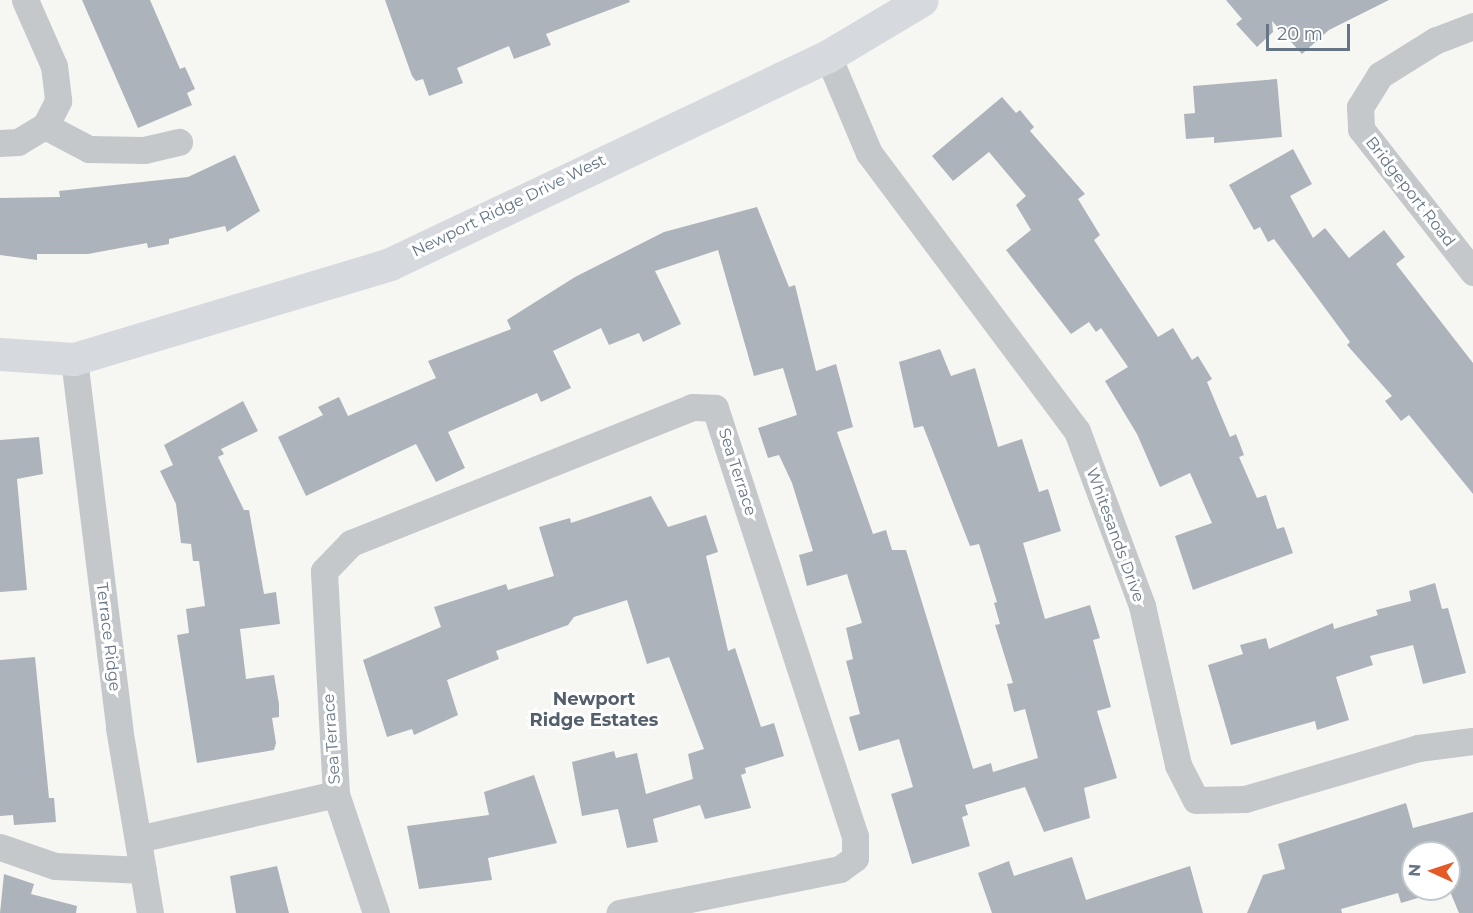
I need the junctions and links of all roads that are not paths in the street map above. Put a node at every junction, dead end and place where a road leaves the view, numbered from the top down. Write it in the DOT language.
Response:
graph roads {
  1 [pos="25,0"];
  2 [pos="922,0"];
  3 [pos="1473,26"];
  4 [pos="828,56"];
  5 [pos="45,126"];
  6 [pos="179,142"];
  7 [pos="0,143"];
  8 [pos="1473,273"];
  9 [pos="0,354"];
  10 [pos="74,359"];
  11 [pos="1473,741"];
  12 [pos="336,794"];
  13 [pos="138,838"];
  14 [pos="0,847"];
  15 [pos="142,870"];
  16 [pos="150,913"];
  17 [pos="376,913"];
  18 [pos="619,913"];
  1 -- 5 [label="street"];
  2 -- 4 [label="street, Newport Ridge Drive West"];
  3 -- 8 [label="street, Bridgeport Road"];
  4 -- 10 [label="street, Newport Ridge Drive West"];
  4 -- 11 [label="street, Whitesands Drive"];
  5 -- 6 [label="street"];
  5 -- 7 [label="street"];
  9 -- 10 [label="street"];
  10 -- 13 [label="street, Terrace Ridge"];
  12 -- 13 [label="street, Sea Terrace"];
  12 -- 17 [label="street, Sea Terrace"];
  12 -- 18 [label="street, Sea Terrace"];
  13 -- 15 [label="street, Terrace Ridge"];
  14 -- 15 [label="street"];
  15 -- 16 [label="street, Terrace Ridge"];
}
